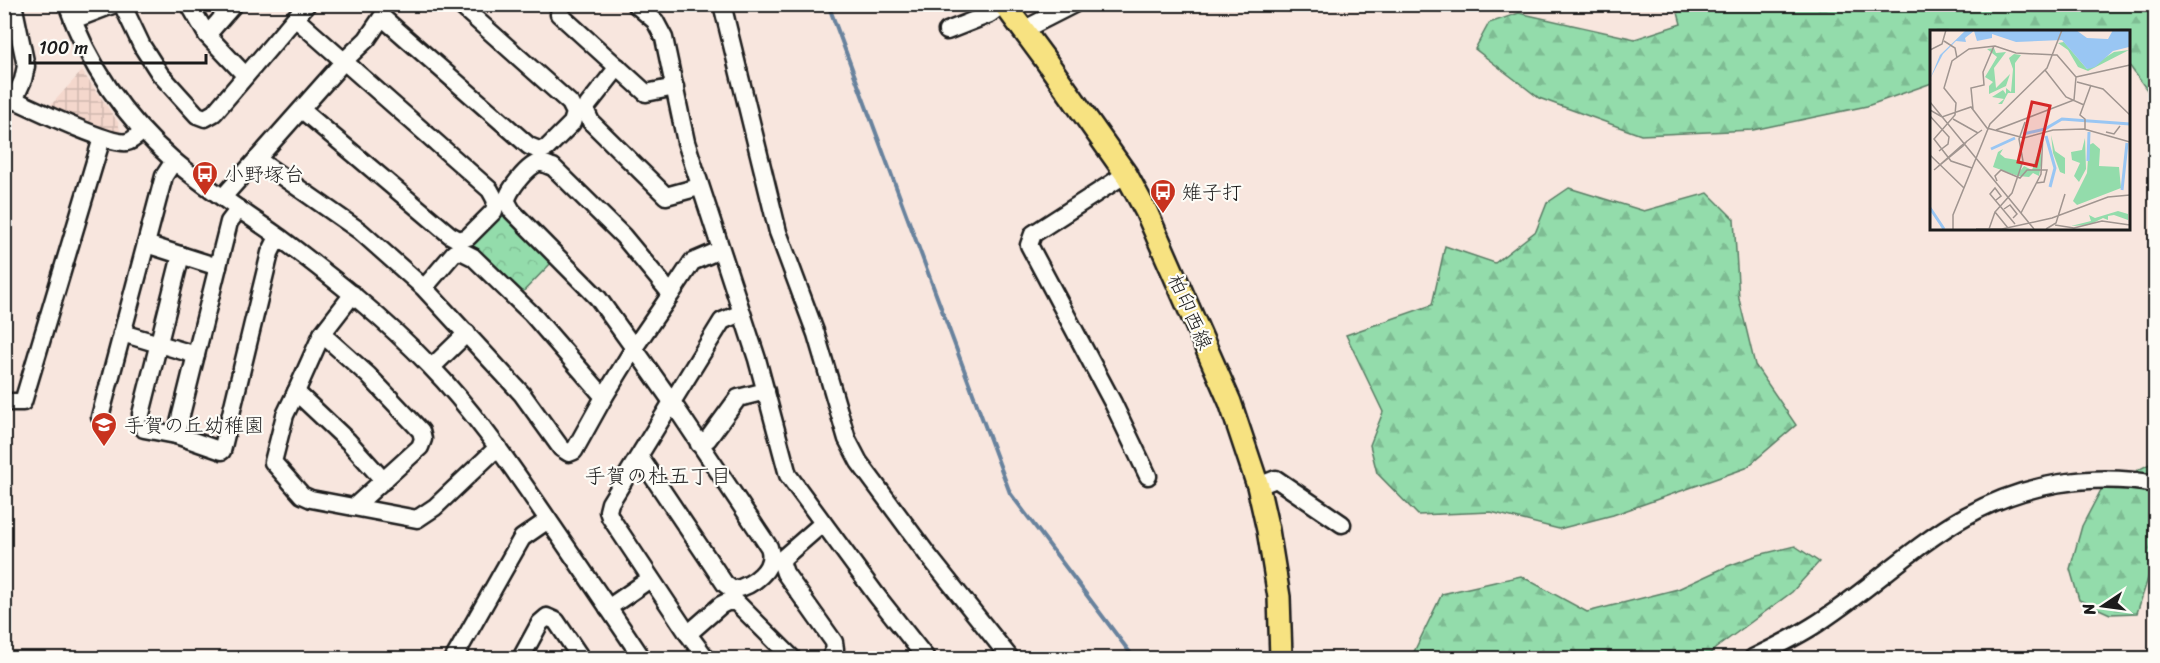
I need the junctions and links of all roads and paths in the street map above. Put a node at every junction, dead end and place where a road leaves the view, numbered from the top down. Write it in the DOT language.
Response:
graph roads {
  1 [pos="13,4"];
  2 [pos="115,4"];
  3 [pos="122,4"];
  4 [pos="189,4"];
  5 [pos="234,4"];
  6 [pos="307,4"];
  7 [pos="459,4"];
  8 [pos="561,4"];
  9 [pos="635,4"];
  10 [pos="722,4"];
  11 [pos="1004,4"];
  12 [pos="1074,4"];
  13 [pos="385,11"];
  14 [pos="70,12"];
  15 [pos="295,18"];
  16 [pos="11,27"];
  17 [pos="1023,30"];
  18 [pos="947,31"];
  19 [pos="207,34"];
  20 [pos="344,62"];
  21 [pos="618,67"];
  22 [pos="245,75"];
  23 [pos="675,87"];
  24 [pos="9,97"];
  25 [pos="302,110"];
  26 [pos="142,131"];
  27 [pos="102,138"];
  28 [pos="257,159"];
  29 [pos="174,161"];
  30 [pos="1126,174"];
  31 [pos="699,187"];
  32 [pos="223,197"];
  33 [pos="239,209"];
  34 [pos="278,237"];
  35 [pos="146,244"];
  36 [pos="720,250"];
  37 [pos="181,255"];
  38 [pos="218,267"];
  39 [pos="424,288"];
  40 [pos="353,294"];
  41 [pos="671,294"];
  42 [pos="741,314"];
  43 [pos="123,333"];
  44 [pos="467,333"];
  45 [pos="322,334"];
  46 [pos="158,344"];
  47 [pos="634,348"];
  48 [pos="196,355"];
  49 [pos="432,367"];
  50 [pos="766,391"];
  51 [pos="296,392"];
  52 [pos="604,397"];
  53 [pos="4,402"];
  54 [pos="672,402"];
  55 [pos="100,417"];
  56 [pos="176,435"];
  57 [pos="699,444"];
  58 [pos="498,447"];
  59 [pos="639,456"];
  60 [pos="1148,476"];
  61 [pos="384,481"];
  62 [pos="2156,484"];
  63 [pos="1258,486"];
  64 [pos="354,507"];
  65 [pos="548,520"];
  66 [pos="823,523"];
  67 [pos="1342,524"];
  68 [pos="650,579"];
  69 [pos="608,608"];
  70 [pos="687,634"];
  71 [pos="454,658"];
  72 [pos="521,658"];
  73 [pos="581,658"];
  74 [pos="642,658"];
  75 [pos="706,658"];
  76 [pos="792,658"];
  77 [pos="830,658"];
  78 [pos="926,658"];
  79 [pos="1010,658"];
  80 [pos="1281,658"];
  81 [pos="1753,658"];
  1 -- 16 [label="street"];
  2 -- 14 [label="street"];
  3 -- 22 [label="street"];
  4 -- 19 [label="street"];
  5 -- 19 [label="street"];
  6 -- 15 [label="street"];
  7 -- 13 [label="street"];
  8 -- 21 [label="street"];
  9 -- 23 [label="street"];
  10 -- 79 [label="street"];
  11 -- 17 [label="main road, 柏印西線"];
  11 -- 18 [label="street"];
  12 -- 17 [label="street"];
  13 -- 20 [label="street"];
  14 -- 26 [label="street"];
  15 -- 20 [label="street"];
  15 -- 22 [label="street"];
  16 -- 24 [label="street"];
  17 -- 30 [label="main road, 柏印西線"];
  19 -- 22 [label="street"];
  20 -- 25 [label="street"];
  20 -- 25 [label="street"];
  21 -- 23 [label="street"];
  21 -- 31 [label="street"];
  23 -- 31 [label="street"];
  24 -- 27 [label="street"];
  25 -- 28 [label="street"];
  26 -- 27 [label="street"];
  26 -- 29 [label="street"];
  27 -- 53 [label="street"];
  28 -- 32 [label="street"];
  28 -- 39 [label="street"];
  29 -- 32 [label="street"];
  29 -- 35 [label="street"];
  30 -- 60 [label="street"];
  30 -- 63 [label="main road, 柏印西線"];
  31 -- 36 [label="street"];
  32 -- 33 [label="street"];
  33 -- 34 [label="street"];
  33 -- 38 [label="street"];
  34 -- 40 [label="street"];
  34 -- 56 [label="street"];
  35 -- 37 [label="street"];
  35 -- 43 [label="street"];
  36 -- 41 [label="street"];
  36 -- 42 [label="street"];
  37 -- 38 [label="street"];
  37 -- 46 [label="street"];
  38 -- 48 [label="street"];
  39 -- 44 [label="street"];
  39 -- 52 [label="street"];
  40 -- 45 [label="street"];
  40 -- 49 [label="street"];
  41 -- 47 [label="street"];
  41 -- 47 [label="street"];
  42 -- 50 [label="street"];
  42 -- 54 [label="street"];
  43 -- 46 [label="street"];
  43 -- 55 [label="street"];
  44 -- 49 [label="street"];
  44 -- 52 [label="street"];
  45 -- 51 [label="street"];
  45 -- 61 [label="street"];
  46 -- 48 [label="street"];
  46 -- 56 [label="street"];
  47 -- 52 [label="street"];
  47 -- 54 [label="street"];
  48 -- 56 [label="street"];
  49 -- 58 [label="street"];
  50 -- 57 [label="street"];
  50 -- 66 [label="street"];
  51 -- 61 [label="street"];
  51 -- 64 [label="street"];
  54 -- 57 [label="street"];
  54 -- 59 [label="street"];
  57 -- 59 [label="street"];
  58 -- 64 [label="street"];
  58 -- 65 [label="street"];
  59 -- 68 [label="street"];
  61 -- 64 [label="street"];
  62 -- 81 [label="street"];
  63 -- 67 [label="street"];
  63 -- 80 [label="main road, 柏印西線"];
  65 -- 69 [label="street"];
  65 -- 71 [label="street"];
  66 -- 77 [label="street"];
  66 -- 78 [label="street"];
  68 -- 69 [label="street"];
  68 -- 70 [label="street"];
  69 -- 74 [label="street"];
  70 -- 75 [label="street"];
  70 -- 76 [label="street"];
  72 -- 73 [label="street"];
}
